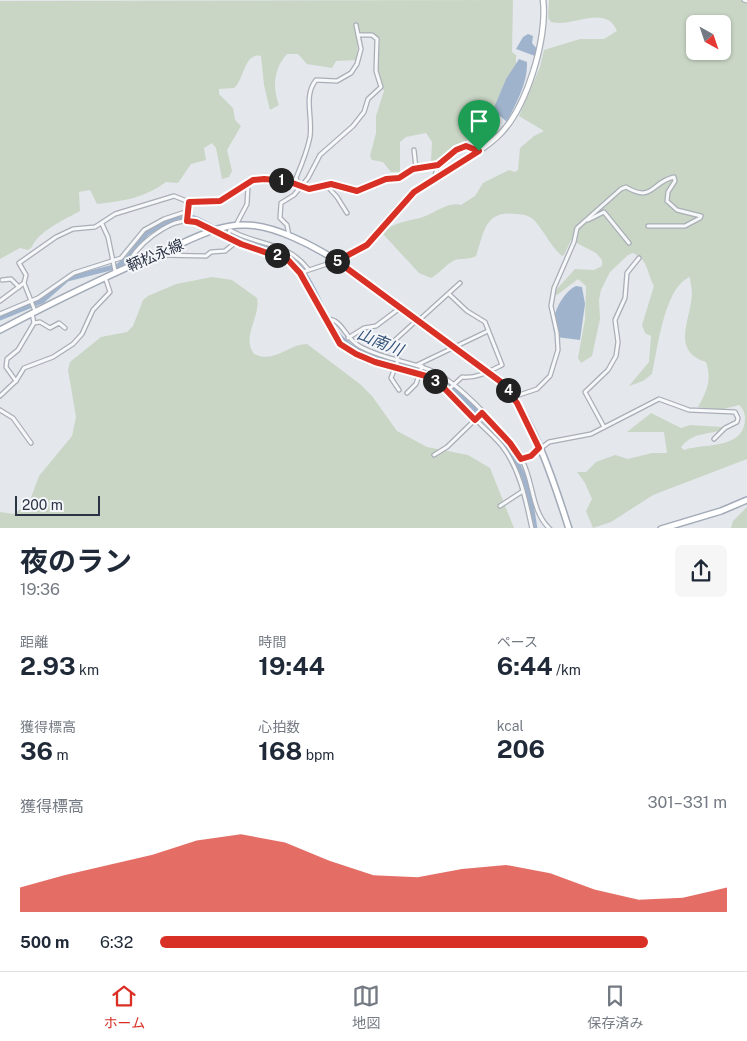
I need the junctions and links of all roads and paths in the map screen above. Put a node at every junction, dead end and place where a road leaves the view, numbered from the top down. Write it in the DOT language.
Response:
graph roads {
  1 [pos="543,0"];
  2 [pos="356,25"];
  3 [pos="358,35"];
  4 [pos="414,150"];
  5 [pos="479,151"];
  6 [pos="438,165"];
  7 [pos="416,168"];
  8 [pos="434,179"];
  9 [pos="299,184"];
  10 [pos="248,186"];
  11 [pos="327,186"];
  12 [pos="189,202"];
  13 [pos="188,212"];
  14 [pos="347,213"];
  15 [pos="187,220"];
  16 [pos="583,222"];
  17 [pos="102,224"];
  18 [pos="236,225"];
  19 [pos="648,226"];
  20 [pos="213,230"];
  21 [pos="227,237"];
  22 [pos="290,237"];
  23 [pos="236,242"];
  24 [pos="629,243"];
  25 [pos="155,255"];
  26 [pos="639,258"];
  27 [pos="337,261"];
  28 [pos="112,263"];
  29 [pos="128,266"];
  30 [pos="115,270"];
  31 [pos="307,270"];
  32 [pos="301,273"];
  33 [pos="105,276"];
  34 [pos="2,280"];
  35 [pos="24,283"];
  36 [pos="460,283"];
  37 [pos="19,287"];
  38 [pos="449,294"];
  39 [pos="0,301"];
  40 [pos="31,303"];
  41 [pos="400,308"];
  42 [pos="33,311"];
  43 [pos="0,314"];
  44 [pos="325,319"];
  45 [pos="418,320"];
  46 [pos="34,324"];
  47 [pos="64,328"];
  48 [pos="0,330"];
  49 [pos="488,331"];
  50 [pos="348,338"];
  51 [pos="454,346"];
  52 [pos="397,364"];
  53 [pos="417,365"];
  54 [pos="6,367"];
  55 [pos="0,370"];
  56 [pos="420,370"];
  57 [pos="488,372"];
  58 [pos="16,381"];
  59 [pos="453,384"];
  60 [pos="399,390"];
  61 [pos="448,391"];
  62 [pos="407,393"];
  63 [pos="0,396"];
  64 [pos="513,397"];
  65 [pos="0,410"];
  66 [pos="481,414"];
  67 [pos="476,419"];
  68 [pos="604,427"];
  69 [pos="714,439"];
  70 [pos="31,443"];
  71 [pos="539,448"];
  72 [pos="434,455"];
  73 [pos="521,459"];
  74 [pos="523,491"];
  75 [pos="747,500"];
  76 [pos="500,506"];
  77 [pos="532,528"];
  78 [pos="550,528"];
  79 [pos="569,528"];
  80 [pos="661,528"];
  1 -- 5 [label="street"];
  2 -- 3 [label="street"];
  3 -- 9 [label="street"];
  3 -- 9 [label="street"];
  4 -- 7 [label="street"];
  5 -- 6 [label="street"];
  5 -- 8 [label="street"];
  6 -- 7 [label="street"];
  6 -- 8 [label="street"];
  7 -- 11 [label="street"];
  8 -- 27 [label="street"];
  9 -- 10 [label="street"];
  9 -- 11 [label="street"];
  9 -- 22 [label="street"];
  10 -- 12 [label="street"];
  10 -- 18 [label="street"];
  11 -- 14 [label="street"];
  12 -- 13 [label="street"];
  12 -- 17 [label="street"];
  13 -- 15 [label="street"];
  13 -- 28 [label="street"];
  15 -- 20 [label="street"];
  15 -- 29 [label="street"];
  16 -- 19 [label="street"];
  16 -- 24 [label="street"];
  16 -- 64 [label="street"];
  17 -- 28 [label="street"];
  17 -- 35 [label="street"];
  18 -- 20 [label="main road, 鞆松永線"];
  18 -- 22 [label="main road, 鞆松永線"];
  20 -- 21 [label="street"];
  20 -- 25 [label="main road, 鞆松永線"];
  21 -- 23 [label="street"];
  21 -- 31 [label="street"];
  22 -- 27 [label="main road, 鞆松永線"];
  23 -- 25 [label="street"];
  23 -- 32 [label="street"];
  25 -- 29 [label="main road, 鞆松永線"];
  26 -- 68 [label="street"];
  27 -- 31 [label="street"];
  27 -- 41 [label="main road, 鞆松永線"];
  28 -- 30 [label="street"];
  28 -- 40 [label="street"];
  29 -- 30 [label="main road, 鞆松永線"];
  30 -- 33 [label="main road, 鞆松永線"];
  31 -- 32 [label="street"];
  32 -- 44 [label="street"];
  33 -- 42 [label="main road, 鞆松永線"];
  33 -- 58 [label="street"];
  34 -- 37 [label="street"];
  35 -- 37 [label="street"];
  35 -- 40 [label="street"];
  36 -- 38 [label="street"];
  37 -- 39 [label="street"];
  38 -- 45 [label="street"];
  38 -- 49 [label="street"];
  40 -- 42 [label="street"];
  40 -- 43 [label="street"];
  41 -- 45 [label="main road, 鞆松永線"];
  41 -- 50 [label="street"];
  42 -- 46 [label="street"];
  42 -- 48 [label="main road, 鞆松永線"];
  44 -- 50 [label="street"];
  44 -- 52 [label="street"];
  45 -- 51 [label="main road, 鞆松永線"];
  45 -- 52 [label="street"];
  46 -- 47 [label="street"];
  46 -- 54 [label="street"];
  49 -- 51 [label="street"];
  49 -- 57 [label="street"];
  50 -- 52 [label="street"];
  51 -- 53 [label="street"];
  51 -- 57 [label="main road, 鞆松永線"];
  52 -- 53 [label="street"];
  52 -- 56 [label="street"];
  52 -- 60 [label="street"];
  53 -- 56 [label="street"];
  54 -- 55 [label="street"];
  54 -- 58 [label="street"];
  56 -- 59 [label="street"];
  56 -- 61 [label="street"];
  56 -- 62 [label="street"];
  57 -- 59 [label="street"];
  57 -- 64 [label="main road, 鞆松永線"];
  58 -- 63 [label="street"];
  59 -- 61 [label="street"];
  59 -- 66 [label="street"];
  61 -- 67 [label="street"];
  64 -- 71 [label="main road, 鞆松永線"];
  65 -- 70 [label="street"];
  66 -- 67 [label="street"];
  66 -- 73 [label="street"];
  67 -- 72 [label="street"];
  67 -- 74 [label="street"];
  68 -- 69 [label="street"];
  68 -- 71 [label="street"];
  71 -- 73 [label="street"];
  71 -- 79 [label="main road, 鞆松永線"];
  73 -- 78 [label="street"];
  74 -- 76 [label="street"];
  74 -- 77 [label="street"];
  75 -- 80 [label="main road"];
}
